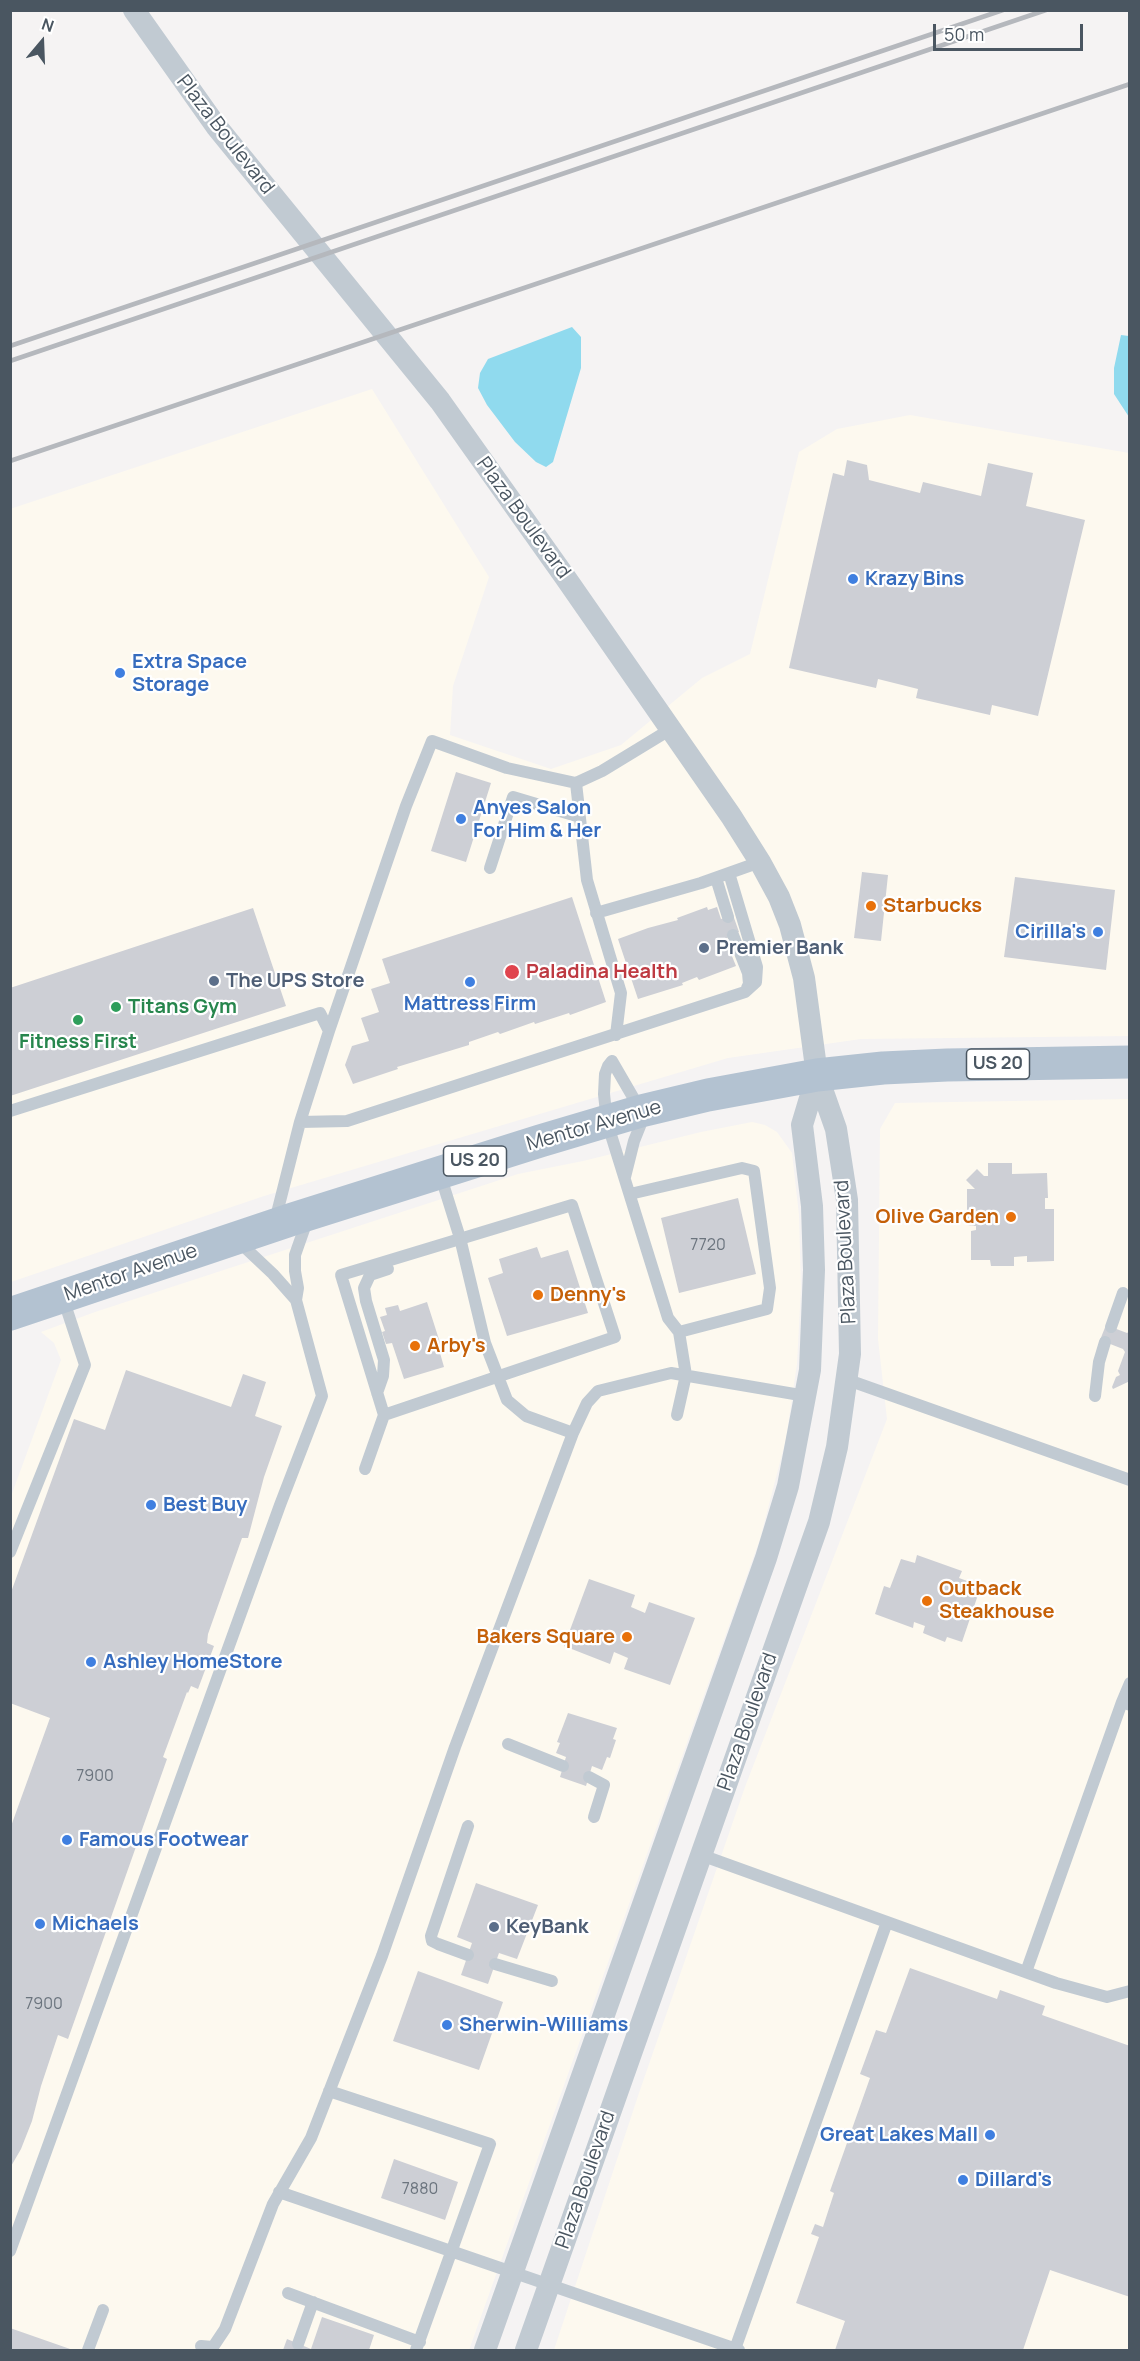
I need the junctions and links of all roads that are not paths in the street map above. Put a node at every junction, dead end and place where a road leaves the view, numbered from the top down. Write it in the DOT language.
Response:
graph roads {
  1 [pos="134,10"];
  2 [pos="671,729"];
  3 [pos="576,783"];
  4 [pos="580,818"];
  5 [pos="760,862"];
  6 [pos="490,868"];
  7 [pos="729,873"];
  8 [pos="716,878"];
  9 [pos="597,913"];
  10 [pos="728,917"];
  11 [pos="733,935"];
  12 [pos="745,992"];
  13 [pos="329,1031"];
  14 [pos="616,1035"];
  15 [pos="1130,1062"];
  16 [pos="817,1075"];
  17 [pos="10,1111"];
  18 [pos="644,1111"];
  19 [pos="300,1122"];
  20 [pos="607,1122"];
  21 [pos="440,1173"];
  22 [pos="625,1178"];
  23 [pos="630,1194"];
  24 [pos="310,1214"];
  25 [pos="274,1225"];
  26 [pos="235,1238"];
  27 [pos="460,1238"];
  28 [pos="432,1247"];
  29 [pos="1123,1293"];
  30 [pos="63,1296"];
  31 [pos="296,1300"];
  32 [pos="11,1313"];
  33 [pos="1111,1327"];
  34 [pos="679,1332"];
  35 [pos="1105,1342"];
  36 [pos="496,1376"];
  37 [pos="686,1376"];
  38 [pos="848,1380"];
  39 [pos="377,1393"];
  40 [pos="806,1396"];
  41 [pos="1095,1396"];
  42 [pos="384,1415"];
  43 [pos="677,1415"];
  44 [pos="573,1433"];
  45 [pos="365,1469"];
  46 [pos="1130,1479"];
  47 [pos="10,1552"];
  48 [pos="1130,1683"];
  49 [pos="1126,1704"];
  50 [pos="508,1744"];
  51 [pos="563,1766"];
  52 [pos="589,1777"];
  53 [pos="594,1817"];
  54 [pos="468,1826"];
  55 [pos="701,1855"];
  56 [pos="887,1922"];
  57 [pos="468,1955"];
  58 [pos="495,1965"];
  59 [pos="1026,1972"];
  60 [pos="552,1981"];
  61 [pos="1130,1992"];
  62 [pos="329,2091"];
  63 [pos="279,2192"];
  64 [pos="10,2251"];
  65 [pos="452,2253"];
  66 [pos="513,2272"];
  67 [pos="550,2284"];
  68 [pos="288,2293"];
  69 [pos="313,2302"];
  70 [pos="103,2310"];
  71 [pos="298,2344"];
  72 [pos="201,2346"];
  73 [pos="418,2346"];
  74 [pos="88,2350"];
  75 [pos="485,2350"];
  76 [pos="526,2350"];
  77 [pos="737,2350"];
  1 -- 2 [label="street, Plaza Boulevard"];
  2 -- 3 [label="lane"];
  2 -- 5 [label="street, Plaza Boulevard"];
  3 -- 4 [label="lane"];
  3 -- 13 [label="lane"];
  4 -- 6 [label="lane"];
  4 -- 9 [label="lane"];
  5 -- 7 [label="lane"];
  5 -- 16 [label="street, Plaza Boulevard"];
  7 -- 8 [label="lane"];
  7 -- 12 [label="lane"];
  8 -- 9 [label="lane"];
  8 -- 10 [label="lane"];
  9 -- 14 [label="lane"];
  11 -- 12 [label="lane"];
  12 -- 14 [label="lane"];
  13 -- 17 [label="lane"];
  13 -- 19 [label="lane"];
  14 -- 19 [label="lane"];
  15 -- 16 [label="main road, Mentor Avenue / US 20"];
  16 -- 18 [label="main road, Mentor Avenue / US 20"];
  16 -- 38 [label="street, Plaza Boulevard"];
  16 -- 40 [label="street, Plaza Boulevard"];
  18 -- 20 [label="main road, Mentor Avenue / US 20"];
  18 -- 20 [label="lane"];
  18 -- 22 [label="lane"];
  19 -- 25 [label="lane"];
  20 -- 21 [label="main road, Mentor Avenue / US 20"];
  20 -- 22 [label="lane"];
  21 -- 24 [label="main road, Mentor Avenue / US 20"];
  21 -- 27 [label="lane"];
  22 -- 23 [label="lane"];
  23 -- 34 [label="lane"];
  23 -- 34 [label="lane"];
  24 -- 25 [label="main road, Mentor Avenue / US 20"];
  24 -- 31 [label="lane"];
  25 -- 26 [label="main road, Mentor Avenue / US 20"];
  26 -- 30 [label="main road, Mentor Avenue / US 20"];
  26 -- 31 [label="lane"];
  27 -- 28 [label="lane"];
  27 -- 36 [label="lane"];
  27 -- 36 [label="lane"];
  28 -- 39 [label="lane"];
  28 -- 39 [label="lane"];
  29 -- 33 [label="lane"];
  30 -- 32 [label="main road, Mentor Avenue / US 20"];
  30 -- 47 [label="lane"];
  31 -- 64 [label="lane"];
  34 -- 37 [label="lane"];
  35 -- 41 [label="lane"];
  36 -- 42 [label="lane"];
  36 -- 44 [label="lane"];
  37 -- 40 [label="lane"];
  37 -- 43 [label="lane"];
  37 -- 44 [label="lane"];
  38 -- 46 [label="lane"];
  38 -- 55 [label="street, Plaza Boulevard"];
  39 -- 42 [label="lane"];
  40 -- 66 [label="street, Plaza Boulevard"];
  42 -- 45 [label="lane"];
  44 -- 62 [label="lane"];
  48 -- 49 [label="lane"];
  49 -- 59 [label="lane"];
  50 -- 51 [label="lane"];
  52 -- 53 [label="lane"];
  54 -- 57 [label="lane"];
  55 -- 56 [label="lane"];
  55 -- 67 [label="street, Plaza Boulevard"];
  56 -- 59 [label="lane"];
  56 -- 77 [label="lane"];
  58 -- 60 [label="lane"];
  59 -- 61 [label="lane"];
  62 -- 63 [label="lane"];
  62 -- 65 [label="lane"];
  63 -- 65 [label="lane"];
  63 -- 72 [label="lane"];
  65 -- 66 [label="lane"];
  65 -- 73 [label="lane"];
  66 -- 67 [label="lane"];
  66 -- 75 [label="street, Plaza Boulevard"];
  67 -- 76 [label="street, Plaza Boulevard"];
  67 -- 77 [label="lane"];
  68 -- 69 [label="lane"];
  69 -- 71 [label="lane"];
  69 -- 73 [label="lane"];
  70 -- 74 [label="lane"];
}
